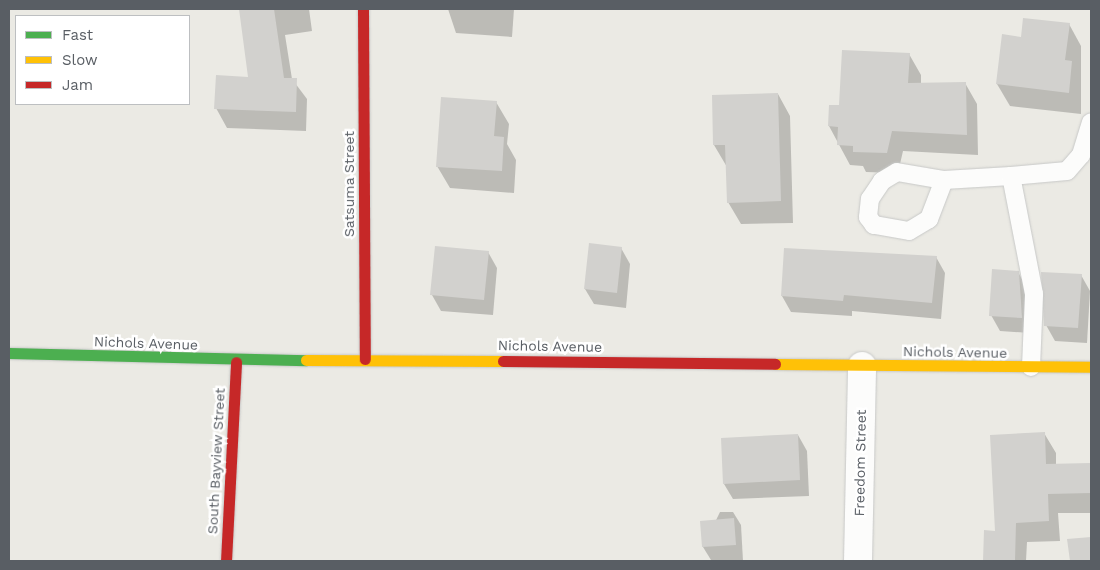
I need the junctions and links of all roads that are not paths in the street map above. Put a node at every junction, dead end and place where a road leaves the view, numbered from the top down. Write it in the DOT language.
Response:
graph roads {
  1 [pos="363,9"];
  2 [pos="1091,122"];
  3 [pos="1011,176"];
  4 [pos="944,180"];
  5 [pos="9,353"];
  6 [pos="365,359"];
  7 [pos="236,362"];
  8 [pos="862,366"];
  9 [pos="1031,367"];
  10 [pos="1091,368"];
  11 [pos="226,561"];
  12 [pos="858,561"];
  1 -- 6 [label="street, Satsuma Street"];
  2 -- 3 [label="lane"];
  3 -- 4 [label="lane"];
  3 -- 9 [label="lane"];
  5 -- 7 [label="street, Nichols Avenue"];
  6 -- 7 [label="street, Nichols Avenue"];
  6 -- 8 [label="street, Nichols Avenue"];
  7 -- 11 [label="street, South Bayview Street"];
  8 -- 9 [label="street, Nichols Avenue"];
  8 -- 12 [label="street, Freedom Street"];
  9 -- 10 [label="street, Nichols Avenue"];
}
